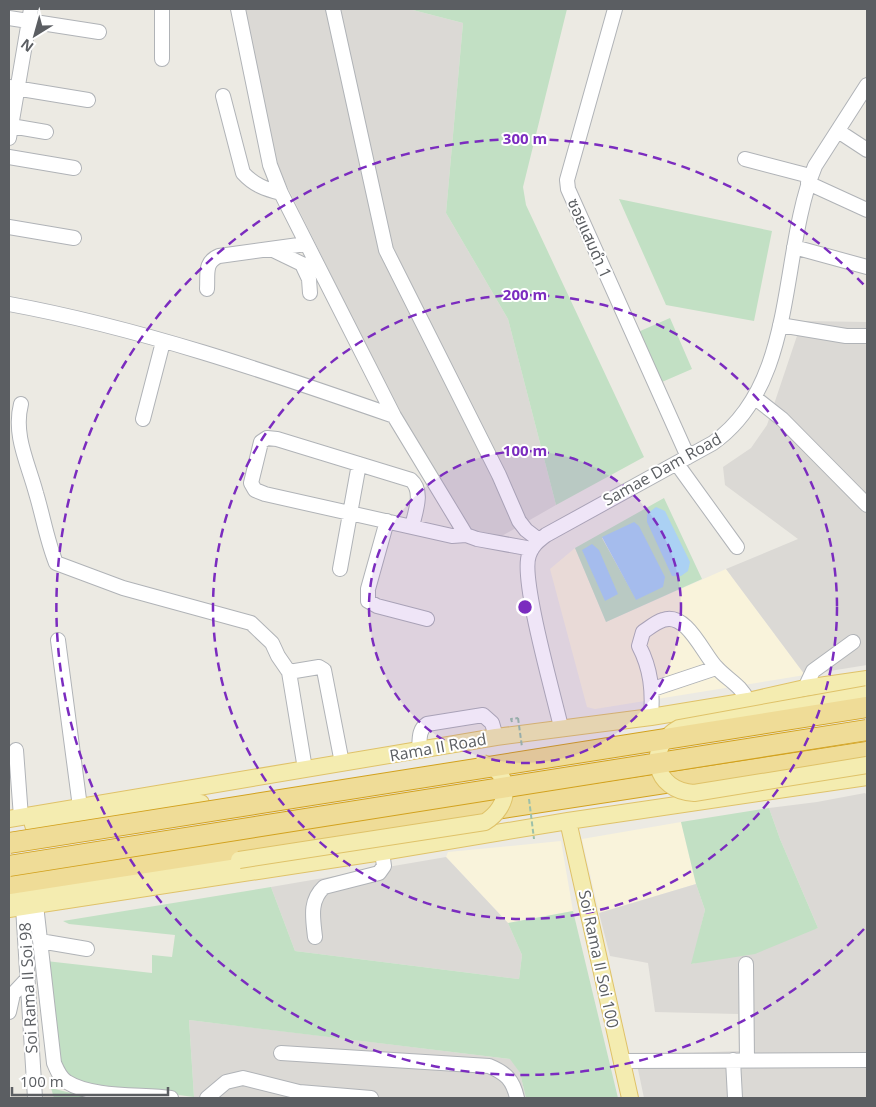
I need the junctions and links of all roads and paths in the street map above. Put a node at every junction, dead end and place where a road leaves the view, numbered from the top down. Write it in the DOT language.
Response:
graph roads {
  1 [pos="162,9"];
  2 [pos="238,9"];
  3 [pos="333,9"];
  4 [pos="615,9"];
  5 [pos="30,15"];
  6 [pos="9,18"];
  7 [pos="99,32"];
  8 [pos="162,59"];
  9 [pos="867,85"];
  10 [pos="13,88"];
  11 [pos="223,96"];
  12 [pos="88,100"];
  13 [pos="838,131"];
  14 [pos="10,132"];
  15 [pos="46,132"];
  16 [pos="867,150"];
  17 [pos="9,157"];
  18 [pos="745,159"];
  19 [pos="74,168"];
  20 [pos="809,180"];
  21 [pos="281,193"];
  22 [pos="867,210"];
  23 [pos="9,227"];
  24 [pos="74,238"];
  25 [pos="306,244"];
  26 [pos="794,247"];
  27 [pos="271,249"];
  28 [pos="302,264"];
  29 [pos="318,268"];
  30 [pos="867,268"];
  31 [pos="208,289"];
  32 [pos="310,293"];
  33 [pos="9,304"];
  34 [pos="780,325"];
  35 [pos="867,336"];
  36 [pos="162,342"];
  37 [pos="754,397"];
  38 [pos="21,404"];
  39 [pos="394,416"];
  40 [pos="143,419"];
  41 [pos="682,461"];
  42 [pos="359,464"];
  43 [pos="867,505"];
  44 [pos="350,513"];
  45 [pos="387,521"];
  46 [pos="412,527"];
  47 [pos="466,535"];
  48 [pos="536,545"];
  49 [pos="737,547"];
  50 [pos="340,569"];
  51 [pos="427,619"];
  52 [pos="58,640"];
  53 [pos="853,642"];
  54 [pos="716,668"];
  55 [pos="289,672"];
  56 [pos="867,679"];
  57 [pos="805,688"];
  58 [pos="653,689"];
  59 [pos="867,694"];
  60 [pos="748,700"];
  61 [pos="867,707"];
  62 [pos="867,712"];
  63 [pos="651,717"];
  64 [pos="561,727"];
  65 [pos="867,730"];
  66 [pos="496,737"];
  67 [pos="16,750"];
  68 [pos="419,750"];
  69 [pos="867,752"];
  70 [pos="342,763"];
  71 [pos="867,765"];
  72 [pos="305,769"];
  73 [pos="867,777"];
  74 [pos="80,807"];
  75 [pos="13,820"];
  76 [pos="568,821"];
  77 [pos="9,843"];
  78 [pos="9,847"];
  79 [pos="382,852"];
  80 [pos="9,866"];
  81 [pos="9,884"];
  82 [pos="19,906"];
  83 [pos="315,937"];
  84 [pos="40,941"];
  85 [pos="87,949"];
  86 [pos="746,964"];
  87 [pos="28,978"];
  88 [pos="9,1012"];
  89 [pos="281,1053"];
  90 [pos="621,1060"];
  91 [pos="733,1060"];
  92 [pos="747,1060"];
  93 [pos="867,1060"];
  94 [pos="35,1098"];
  95 [pos="170,1098"];
  96 [pos="207,1098"];
  97 [pos="371,1098"];
  98 [pos="518,1098"];
  99 [pos="630,1098"];
  100 [pos="735,1098"];
  1 -- 8 [label="street"];
  2 -- 21 [label="street"];
  3 -- 48 [label="street"];
  4 -- 41 [label="street, ซอยแสมดำ 1"];
  5 -- 6 [label="street"];
  5 -- 7 [label="street"];
  5 -- 10 [label="street"];
  9 -- 13 [label="street, Samae Dam Road"];
  10 -- 12 [label="street"];
  10 -- 14 [label="street"];
  11 -- 21 [label="street"];
  13 -- 16 [label="street"];
  13 -- 20 [label="street, Samae Dam Road"];
  14 -- 15 [label="street"];
  17 -- 19 [label="street"];
  18 -- 20 [label="street"];
  20 -- 22 [label="street"];
  20 -- 26 [label="street, Samae Dam Road"];
  21 -- 25 [label="street"];
  23 -- 24 [label="street"];
  25 -- 27 [label="street"];
  25 -- 29 [label="street"];
  26 -- 30 [label="street"];
  26 -- 34 [label="street, Samae Dam Road"];
  27 -- 28 [label="street"];
  27 -- 31 [label="street"];
  28 -- 29 [label="street"];
  28 -- 32 [label="street"];
  29 -- 39 [label="street"];
  33 -- 36 [label="street"];
  34 -- 35 [label="street"];
  34 -- 37 [label="street, Samae Dam Road"];
  36 -- 39 [label="street"];
  36 -- 40 [label="street"];
  37 -- 41 [label="street, Samae Dam Road"];
  37 -- 43 [label="street"];
  38 -- 55 [label="street"];
  39 -- 47 [label="street"];
  41 -- 48 [label="street, Samae Dam Road"];
  41 -- 49 [label="street, ซอยแสมดำ 1"];
  42 -- 44 [label="street"];
  42 -- 44 [label="street"];
  42 -- 46 [label="street"];
  44 -- 45 [label="street"];
  44 -- 50 [label="street"];
  45 -- 46 [label="street"];
  45 -- 51 [label="street"];
  46 -- 47 [label="street"];
  47 -- 48 [label="street"];
  48 -- 64 [label="street"];
  52 -- 74 [label="street"];
  53 -- 57 [label="street"];
  54 -- 58 [label="street"];
  54 -- 58 [label="street"];
  54 -- 60 [label="street"];
  55 -- 70 [label="street"];
  55 -- 72 [label="street"];
  56 -- 57 [label="main road, Rama II Road"];
  57 -- 60 [label="main road, Rama II Road"];
  58 -- 63 [label="street"];
  59 -- 71 [label="main road, bridge"];
  60 -- 63 [label="main road, Rama II Road"];
  61 -- 77 [label="highway, bridge"];
  62 -- 78 [label="highway, Rama II Road"];
  63 -- 64 [label="main road, Rama II Road"];
  64 -- 66 [label="main road, Rama II Road"];
  65 -- 80 [label="highway, bridge"];
  66 -- 68 [label="main road, Rama II Road"];
  66 -- 68 [label="street"];
  67 -- 75 [label="street"];
  68 -- 70 [label="main road, Rama II Road"];
  69 -- 81 [label="highway"];
  70 -- 72 [label="main road, Rama II Road"];
  72 -- 74 [label="main road, Rama II Road"];
  73 -- 76 [label="main road"];
  74 -- 75 [label="main road, Rama II Road"];
  75 -- 82 [label="main road, bridge"];
  76 -- 79 [label="main road"];
  76 -- 90 [label="main road, Soi Rama II Soi 100"];
  79 -- 82 [label="main road"];
  79 -- 83 [label="street"];
  82 -- 84 [label="street"];
  82 -- 87 [label="street, Soi Rama II Soi 98"];
  84 -- 85 [label="street"];
  84 -- 95 [label="street"];
  86 -- 92 [label="street"];
  87 -- 88 [label="street"];
  87 -- 94 [label="street, Soi Rama II Soi 98"];
  89 -- 98 [label="street"];
  90 -- 91 [label="street"];
  90 -- 99 [label="main road, Soi Rama II Soi 100"];
  91 -- 92 [label="street"];
  91 -- 100 [label="street"];
  92 -- 93 [label="street"];
  96 -- 97 [label="street"];
}
